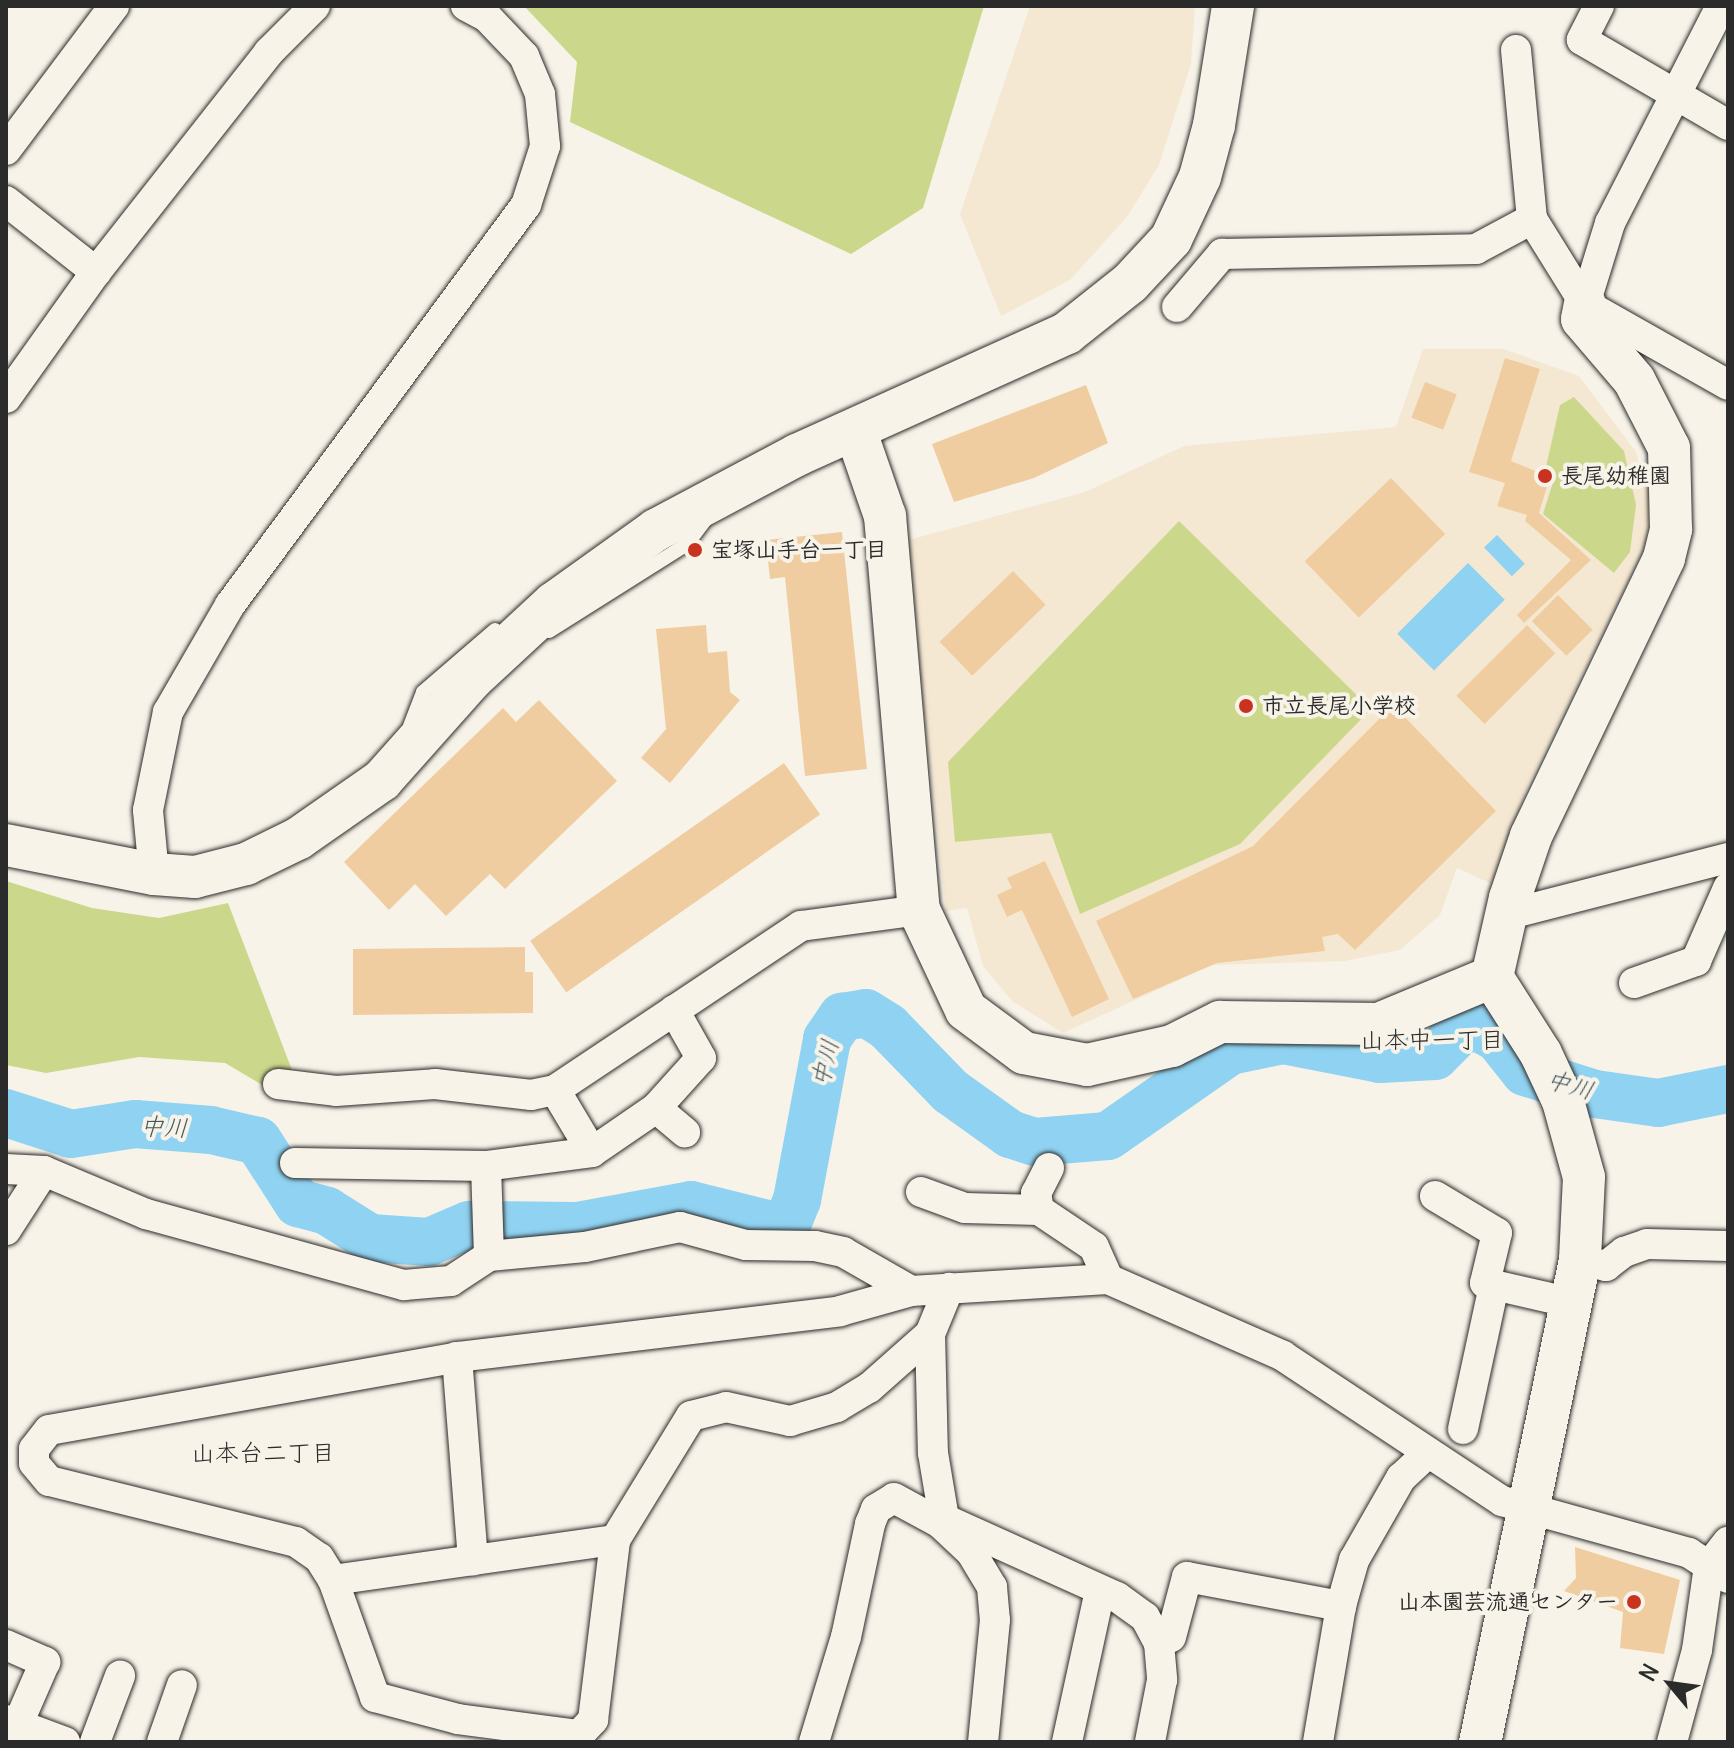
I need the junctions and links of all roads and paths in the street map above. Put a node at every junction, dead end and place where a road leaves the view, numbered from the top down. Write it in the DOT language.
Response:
graph roads {
  1 [pos="114,6"];
  2 [pos="315,6"];
  3 [pos="466,6"];
  4 [pos="1233,6"];
  5 [pos="1599,6"];
  6 [pos="1721,6"];
  7 [pos="1516,50"];
  8 [pos="1675,94"];
  9 [pos="1728,125"];
  10 [pos="6,150"];
  11 [pos="6,201"];
  12 [pos="1532,219"];
  13 [pos="96,272"];
  14 [pos="1585,304"];
  15 [pos="1177,307"];
  16 [pos="1728,385"];
  17 [pos="6,398"];
  18 [pos="856,432"];
  19 [pos="726,493"];
  20 [pos="554,603"];
  21 [pos="497,656"];
  22 [pos="396,764"];
  23 [pos="6,845"];
  24 [pos="1728,858"];
  25 [pos="154,874"];
  26 [pos="1728,888"];
  27 [pos="919,910"];
  28 [pos="1506,915"];
  29 [pos="1492,977"];
  30 [pos="1634,983"];
  31 [pos="674,1010"];
  32 [pos="278,1084"];
  33 [pos="555,1090"];
  34 [pos="656,1108"];
  35 [pos="685,1132"];
  36 [pos="592,1152"];
  37 [pos="295,1163"];
  38 [pos="486,1166"];
  39 [pos="1049,1168"];
  40 [pos="6,1169"];
  41 [pos="44,1171"];
  42 [pos="921,1192"];
  43 [pos="1435,1196"];
  44 [pos="1039,1210"];
  45 [pos="6,1230"];
  46 [pos="1728,1246"];
  47 [pos="489,1256"];
  48 [pos="1580,1260"];
  49 [pos="1108,1279"];
  50 [pos="1494,1286"];
  51 [pos="949,1288"];
  52 [pos="911,1291"];
  53 [pos="1572,1303"];
  54 [pos="930,1334"];
  55 [pos="457,1357"];
  56 [pos="1463,1429"];
  57 [pos="1428,1453"];
  58 [pos="1530,1511"];
  59 [pos="942,1521"];
  60 [pos="615,1540"];
  61 [pos="1728,1542"];
  62 [pos="473,1560"];
  63 [pos="1718,1572"];
  64 [pos="333,1580"];
  65 [pos="1100,1591"];
  66 [pos="1341,1606"];
  67 [pos="1159,1643"];
  68 [pos="6,1645"];
  69 [pos="120,1676"];
  70 [pos="182,1685"];
  71 [pos="11,1729"];
  72 [pos="450,1731"];
  73 [pos="577,1739"];
  74 [pos="65,1742"];
  75 [pos="95,1742"];
  76 [pos="162,1742"];
  77 [pos="814,1742"];
  78 [pos="983,1742"];
  79 [pos="1067,1742"];
  80 [pos="1150,1742"];
  81 [pos="1318,1742"];
  82 [pos="1480,1742"];
  83 [pos="1672,1742"];
  1 -- 10 [label="street"];
  2 -- 13 [label="street"];
  3 -- 25 [label="street"];
  4 -- 18 [label="street"];
  5 -- 8 [label="street"];
  6 -- 8 [label="street"];
  7 -- 12 [label="street"];
  8 -- 9 [label="street"];
  8 -- 14 [label="street"];
  11 -- 13 [label="street"];
  12 -- 14 [label="street"];
  12 -- 15 [label="street"];
  13 -- 17 [label="street"];
  14 -- 16 [label="street"];
  14 -- 28 [label="street"];
  18 -- 19 [label="street"];
  18 -- 27 [label="street"];
  19 -- 20 [label="street"];
  19 -- 21 [label="lane"];
  20 -- 21 [label="street"];
  20 -- 22 [label="lane"];
  21 -- 22 [label="street"];
  22 -- 25 [label="street"];
  23 -- 25 [label="street"];
  24 -- 28 [label="street"];
  26 -- 30 [label="street"];
  27 -- 29 [label="street"];
  27 -- 31 [label="street"];
  28 -- 29 [label="street"];
  29 -- 48 [label="street"];
  31 -- 33 [label="street"];
  31 -- 34 [label="street"];
  32 -- 33 [label="street"];
  33 -- 36 [label="street"];
  34 -- 35 [label="street"];
  34 -- 36 [label="street"];
  36 -- 38 [label="street"];
  37 -- 38 [label="street"];
  38 -- 47 [label="street"];
  39 -- 44 [label="street"];
  40 -- 41 [label="street"];
  41 -- 45 [label="street"];
  41 -- 47 [label="street"];
  42 -- 44 [label="street"];
  43 -- 50 [label="street"];
  44 -- 49 [label="street"];
  46 -- 48 [label="street"];
  47 -- 52 [label="street"];
  48 -- 53 [label="street"];
  49 -- 51 [label="street"];
  49 -- 57 [label="street"];
  50 -- 53 [label="street"];
  50 -- 56 [label="street"];
  51 -- 52 [label="street"];
  51 -- 54 [label="street"];
  52 -- 55 [label="street"];
  53 -- 58 [label="street"];
  54 -- 59 [label="street"];
  54 -- 60 [label="street"];
  55 -- 62 [label="street"];
  55 -- 64 [label="street"];
  57 -- 58 [label="street"];
  57 -- 66 [label="street"];
  58 -- 63 [label="street"];
  58 -- 82 [label="street"];
  59 -- 65 [label="street"];
  59 -- 77 [label="street"];
  59 -- 78 [label="street"];
  60 -- 62 [label="street"];
  60 -- 73 [label="street"];
  61 -- 63 [label="street"];
  62 -- 64 [label="street"];
  63 -- 83 [label="street"];
  64 -- 72 [label="street"];
  65 -- 67 [label="street"];
  65 -- 79 [label="street"];
  66 -- 67 [label="street"];
  66 -- 81 [label="street"];
  67 -- 80 [label="street"];
  68 -- 71 [label="street"];
  69 -- 75 [label="street"];
  70 -- 76 [label="street"];
  71 -- 74 [label="street"];
  72 -- 73 [label="street"];
}
